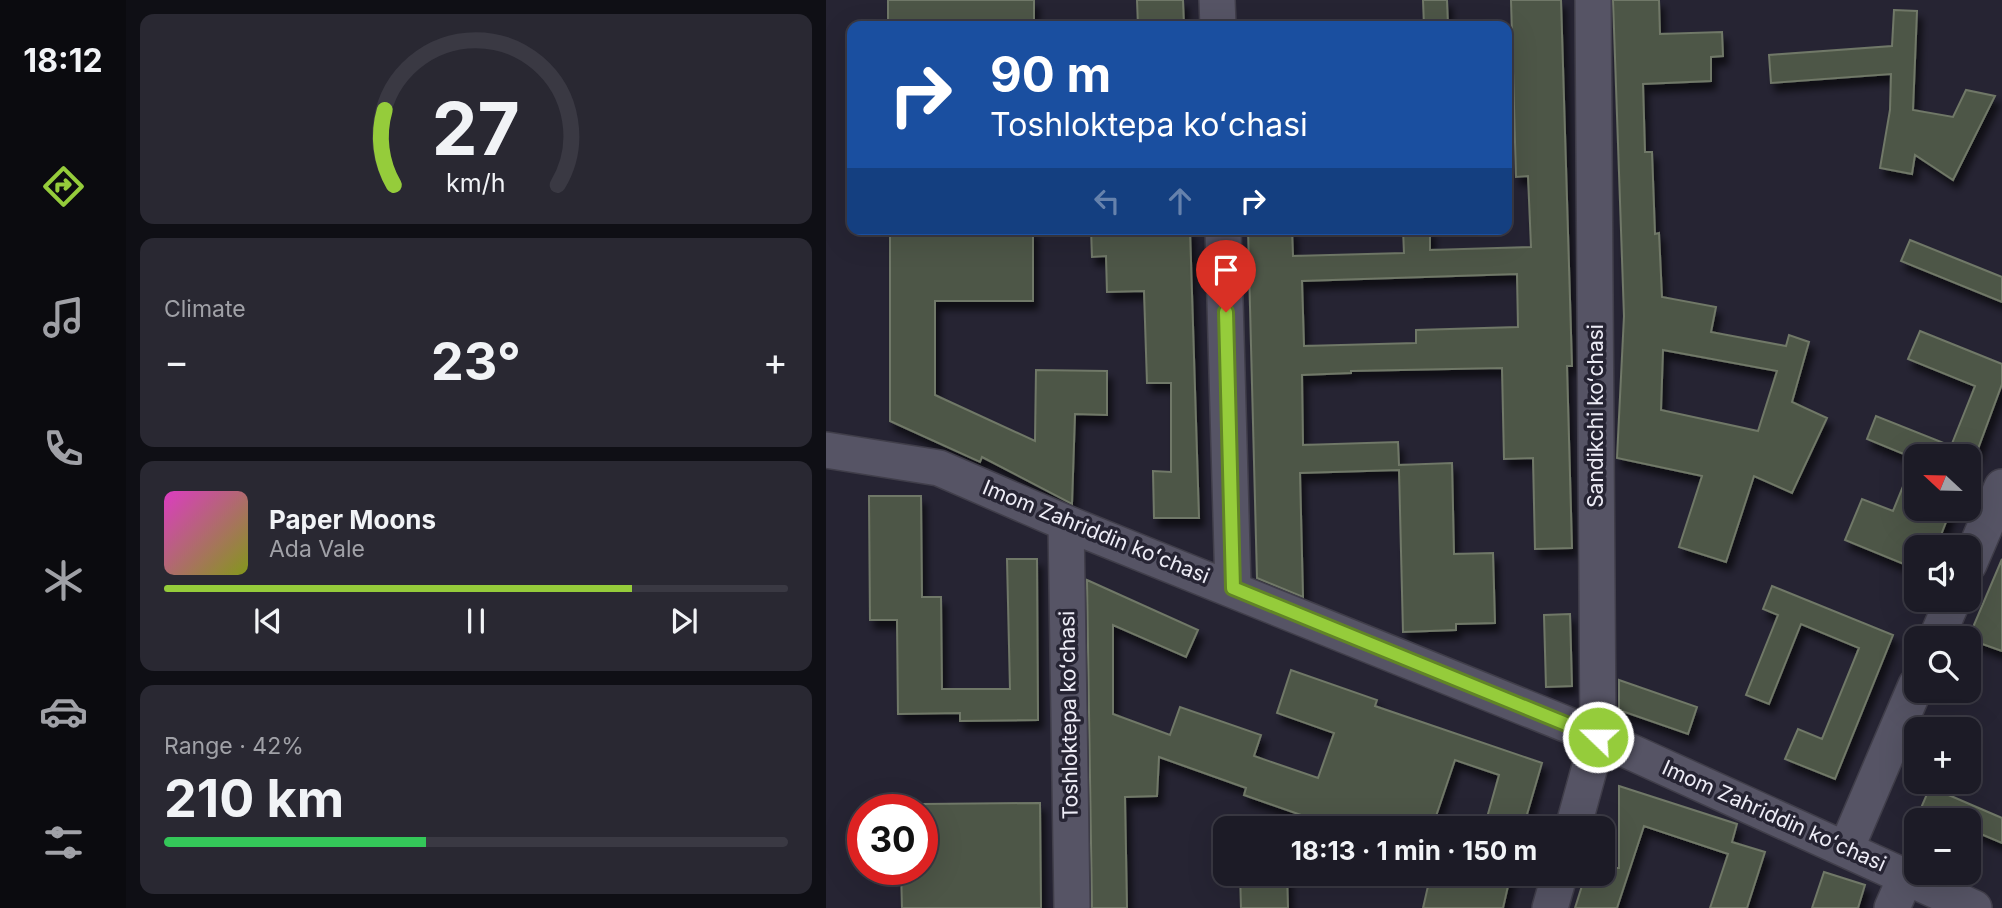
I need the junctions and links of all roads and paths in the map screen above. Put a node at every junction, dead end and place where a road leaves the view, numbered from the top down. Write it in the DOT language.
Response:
graph roads {
  1 [pos="1217,0"];
  2 [pos="1593,0"];
  3 [pos="1218,21"];
  4 [pos="1223,235"];
  5 [pos="826,450"];
  6 [pos="2002,487"];
  7 [pos="1066,523"];
  8 [pos="1981,536"];
  9 [pos="1233,588"];
  10 [pos="1908,703"];
  11 [pos="1598,737"];
  12 [pos="1576,816"];
  13 [pos="1846,849"];
  14 [pos="1904,875"];
  15 [pos="1904,881"];
  16 [pos="1925,885"];
  17 [pos="1556,886"];
  18 [pos="1072,908"];
  19 [pos="1550,908"];
  20 [pos="1892,908"];
  21 [pos="1975,908"];
  1 -- 3 [label="street"];
  2 -- 11 [label="street, Sandikchi koʻchasi"];
  4 -- 9 [label="street"];
  5 -- 7 [label="street, Imom Zahriddin koʻchasi"];
  6 -- 8 [label="street"];
  7 -- 9 [label="street, Imom Zahriddin koʻchasi"];
  7 -- 18 [label="street, Toshloktepa koʻchasi"];
  9 -- 11 [label="street, Imom Zahriddin koʻchasi"];
  10 -- 13 [label="street"];
  11 -- 12 [label="street, Sandikchi koʻchasi"];
  11 -- 13 [label="street, Imom Zahriddin koʻchasi"];
  13 -- 14 [label="street, Imom Zahriddin koʻchasi"];
  15 -- 20 [label="street"];
  16 -- 21 [label="street, Imom Zahriddin koʻchasi"];
  17 -- 19 [label="street"];
}
